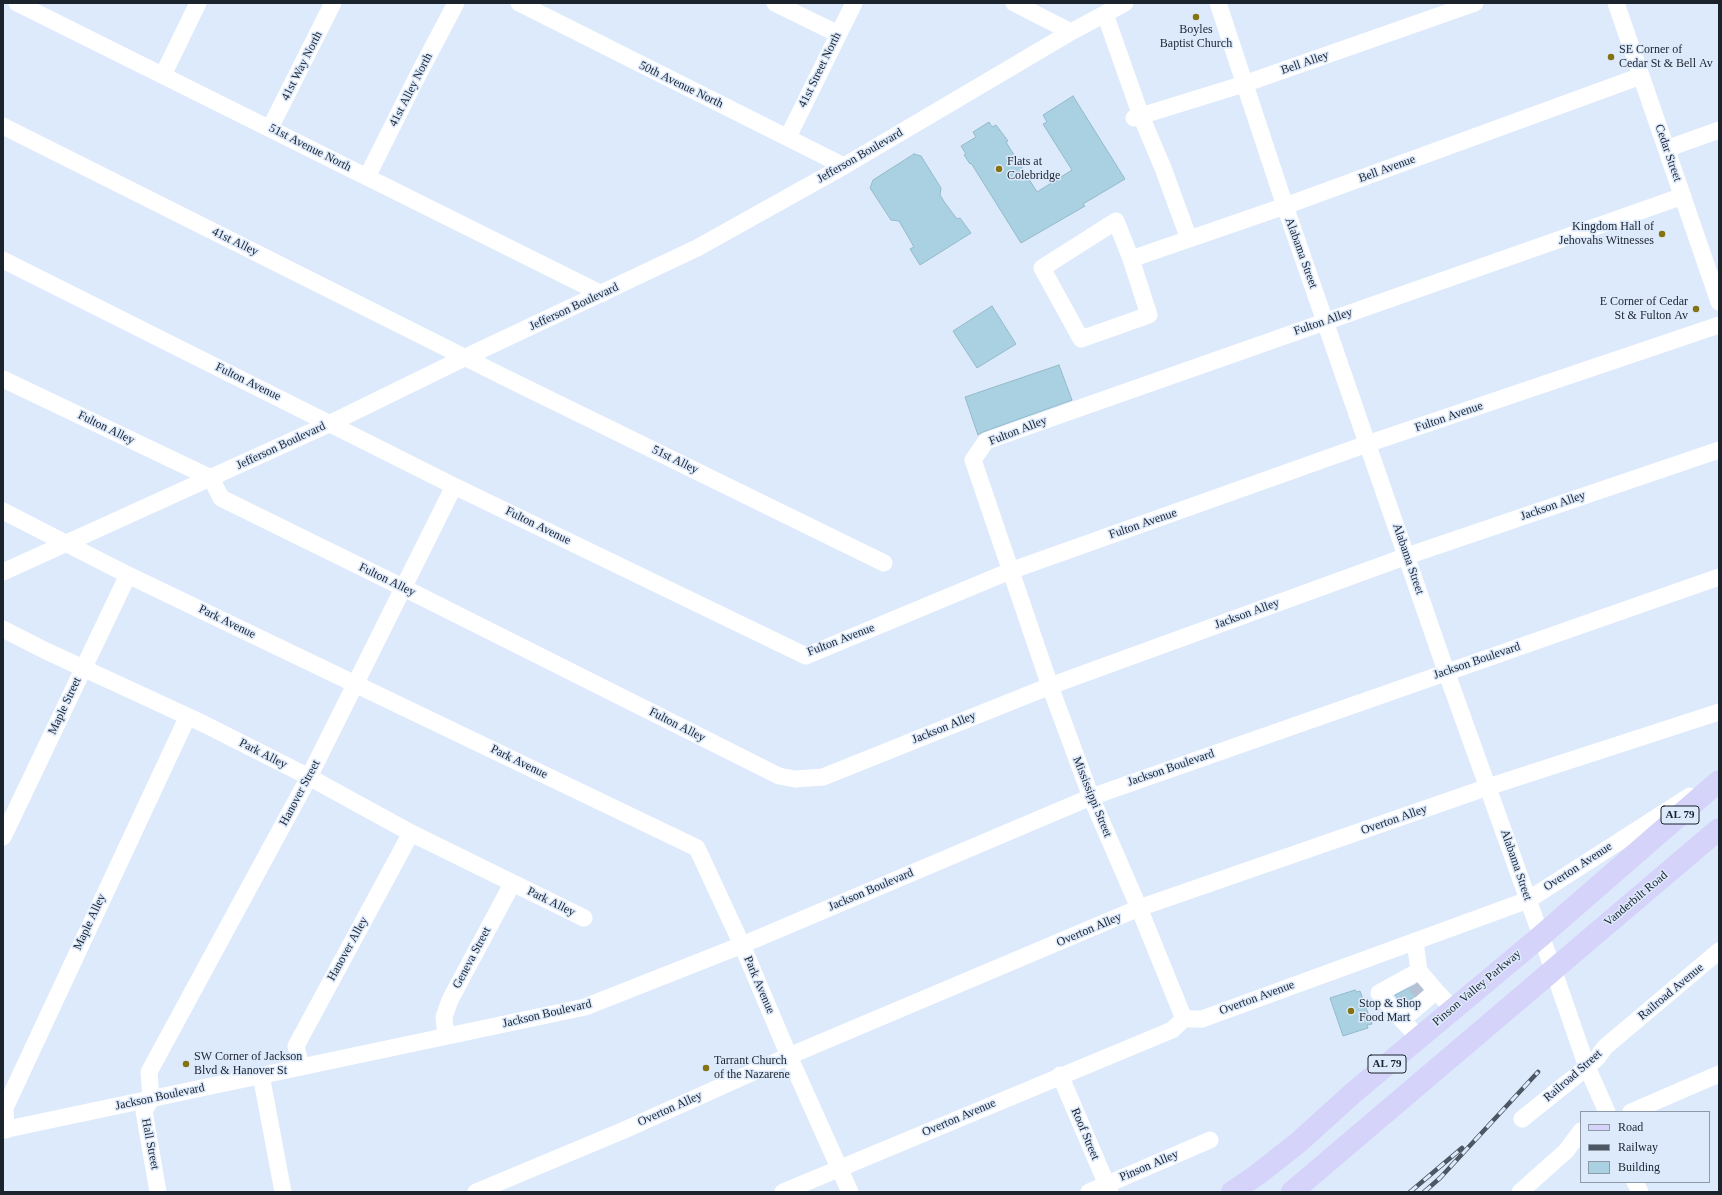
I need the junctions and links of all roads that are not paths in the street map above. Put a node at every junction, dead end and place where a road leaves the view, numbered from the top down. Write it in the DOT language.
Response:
graph roads {
  1 [pos="17,3"];
  2 [pos="198,3"];
  3 [pos="333,3"];
  4 [pos="456,3"];
  5 [pos="519,3"];
  6 [pos="775,3"];
  7 [pos="854,3"];
  8 [pos="1014,3"];
  9 [pos="1125,3"];
  10 [pos="1218,3"];
  11 [pos="1475,3"];
  12 [pos="1616,3"];
  13 [pos="38,7"];
  14 [pos="1105,14"];
  15 [pos="1071,32"];
  16 [pos="838,34"];
  17 [pos="163,75"];
  18 [pos="1641,76"];
  19 [pos="1244,84"];
  20 [pos="1137,117"];
  21 [pos="3,126"];
  22 [pos="270,128"];
  23 [pos="1719,130"];
  24 [pos="788,137"];
  25 [pos="1666,149"];
  26 [pos="844,166"];
  27 [pos="367,177"];
  28 [pos="1683,196"];
  29 [pos="1285,206"];
  30 [pos="1189,239"];
  31 [pos="1131,259"];
  32 [pos="3,260"];
  33 [pos="602,294"];
  34 [pos="1719,302"];
  35 [pos="1326,321"];
  36 [pos="1719,325"];
  37 [pos="466,357"];
  38 [pos="3,379"];
  39 [pos="331,423"];
  40 [pos="1367,444"];
  41 [pos="1719,450"];
  42 [pos="973,460"];
  43 [pos="211,478"];
  44 [pos="454,486"];
  45 [pos="3,511"];
  46 [pos="68,543"];
  47 [pos="1407,556"];
  48 [pos="884,563"];
  49 [pos="1010,571"];
  50 [pos="3,572"];
  51 [pos="128,575"];
  52 [pos="1719,577"];
  53 [pos="404,588"];
  54 [pos="3,629"];
  55 [pos="83,668"];
  56 [pos="1446,672"];
  57 [pos="356,684"];
  58 [pos="1050,686"];
  59 [pos="1719,712"];
  60 [pos="187,718"];
  61 [pos="779,776"];
  62 [pos="1719,777"];
  63 [pos="310,778"];
  64 [pos="1719,781"];
  65 [pos="1488,787"];
  66 [pos="1091,797"];
  67 [pos="1719,829"];
  68 [pos="411,833"];
  69 [pos="3,837"];
  70 [pos="512,884"];
  71 [pos="1528,900"];
  72 [pos="1139,908"];
  73 [pos="584,918"];
  74 [pos="1541,936"];
  75 [pos="1415,941"];
  76 [pos="742,945"];
  77 [pos="1719,951"];
  78 [pos="1554,969"];
  79 [pos="1419,971"];
  80 [pos="1436,991"];
  81 [pos="1452,1008"];
  82 [pos="1184,1019"];
  83 [pos="1402,1020"];
  84 [pos="1622,1033"];
  85 [pos="446,1036"];
  86 [pos="1418,1037"];
  87 [pos="789,1056"];
  88 [pos="301,1067"];
  89 [pos="1587,1067"];
  90 [pos="1719,1074"];
  91 [pos="261,1075"];
  92 [pos="1060,1076"];
  93 [pos="151,1099"];
  94 [pos="1601,1109"];
  95 [pos="1634,1111"];
  96 [pos="1522,1119"];
  97 [pos="4,1130"];
  98 [pos="1580,1132"];
  99 [pos="1210,1140"];
  100 [pos="840,1168"];
  101 [pos="1108,1188"];
  102 [pos="158,1192"];
  103 [pos="283,1192"];
  104 [pos="476,1192"];
  105 [pos="782,1192"];
  106 [pos="850,1192"];
  107 [pos="1089,1192"];
  108 [pos="1232,1192"];
  109 [pos="1292,1192"];
  110 [pos="1520,1192"];
  1 -- 13 [label="street, 51st Avenue North"];
  2 -- 17 [label="street"];
  3 -- 22 [label="street, 41st Way North"];
  4 -- 27 [label="street, 41st Alley North"];
  5 -- 24 [label="street, 50th Avenue North"];
  6 -- 16 [label="street"];
  7 -- 16 [label="street, 41st Street North"];
  8 -- 15 [label="street"];
  9 -- 14 [label="street, Jefferson Boulevard"];
  10 -- 19 [label="street, Alabama Street"];
  11 -- 19 [label="street, Bell Alley"];
  12 -- 18 [label="street, Cedar Street"];
  13 -- 17 [label="street, 51st Avenue North"];
  14 -- 15 [label="street, Jefferson Boulevard"];
  14 -- 20 [label="street"];
  15 -- 26 [label="street, Jefferson Boulevard"];
  16 -- 24 [label="street, 41st Street North"];
  17 -- 22 [label="street, 51st Avenue North"];
  18 -- 25 [label="street, Cedar Street"];
  18 -- 29 [label="street, Bell Avenue"];
  19 -- 20 [label="street, Bell Alley"];
  19 -- 29 [label="street, Alabama Street"];
  20 -- 30 [label="street"];
  21 -- 37 [label="street, 41st Alley"];
  22 -- 27 [label="street, 51st Avenue North"];
  23 -- 25 [label="street"];
  24 -- 26 [label="street, 50th Avenue North"];
  25 -- 28 [label="street, Cedar Street"];
  26 -- 33 [label="street, Jefferson Boulevard"];
  27 -- 33 [label="street, 51st Avenue North"];
  28 -- 34 [label="street, Cedar Street"];
  28 -- 35 [label="street, Fulton Alley"];
  29 -- 30 [label="street, Bell Avenue"];
  29 -- 35 [label="street, Alabama Street"];
  30 -- 31 [label="street, Bell Avenue"];
  31 -- 31 [label="street"];
  32 -- 39 [label="street, Fulton Avenue"];
  33 -- 37 [label="street, Jefferson Boulevard"];
  35 -- 40 [label="street, Alabama Street"];
  35 -- 42 [label="street, Fulton Alley"];
  36 -- 40 [label="street, Fulton Avenue"];
  37 -- 39 [label="street, Jefferson Boulevard"];
  37 -- 48 [label="street, 51st Alley"];
  38 -- 43 [label="street, Fulton Alley"];
  39 -- 43 [label="street, Jefferson Boulevard"];
  39 -- 44 [label="street, Fulton Avenue"];
  40 -- 47 [label="street, Alabama Street"];
  40 -- 49 [label="street, Fulton Avenue"];
  41 -- 47 [label="street, Jackson Alley"];
  42 -- 49 [label="street, Mississippi Street"];
  43 -- 46 [label="street, Jefferson Boulevard"];
  43 -- 53 [label="street, Fulton Alley"];
  44 -- 49 [label="street, Fulton Avenue"];
  44 -- 53 [label="street, Hanover Street"];
  45 -- 46 [label="street, Park Avenue"];
  46 -- 50 [label="street, Jefferson Boulevard"];
  46 -- 51 [label="street, Park Avenue"];
  47 -- 56 [label="street, Alabama Street"];
  47 -- 58 [label="street, Jackson Alley"];
  49 -- 58 [label="street, Mississippi Street"];
  51 -- 55 [label="street, Maple Street"];
  51 -- 57 [label="street, Park Avenue"];
  52 -- 56 [label="street, Jackson Boulevard"];
  53 -- 57 [label="street, Hanover Street"];
  53 -- 61 [label="street, Fulton Alley"];
  54 -- 55 [label="street, Park Alley"];
  55 -- 60 [label="street, Park Alley"];
  55 -- 69 [label="street, Maple Street"];
  56 -- 65 [label="street, Alabama Street"];
  56 -- 66 [label="street, Jackson Boulevard"];
  57 -- 63 [label="street, Hanover Street"];
  57 -- 76 [label="street, Park Avenue"];
  58 -- 61 [label="street, Jackson Alley"];
  58 -- 66 [label="street, Mississippi Street"];
  59 -- 65 [label="street, Overton Alley"];
  60 -- 63 [label="street, Park Alley"];
  60 -- 97 [label="street, Maple Alley"];
  62 -- 71 [label="street, Overton Avenue"];
  63 -- 68 [label="street, Park Alley"];
  63 -- 93 [label="street, Hanover Street"];
  64 -- 74 [label="main road, Pinson Valley Parkway / AL 79"];
  65 -- 71 [label="street, Alabama Street"];
  65 -- 72 [label="street, Overton Alley"];
  66 -- 72 [label="street, Mississippi Street"];
  66 -- 76 [label="street, Jackson Boulevard"];
  67 -- 78 [label="main road, Vanderbilt Road / AL 79"];
  68 -- 70 [label="street, Park Alley"];
  68 -- 88 [label="street, Hanover Alley"];
  70 -- 73 [label="street, Park Alley"];
  70 -- 85 [label="street, Geneva Street"];
  71 -- 74 [label="street, Alabama Street"];
  71 -- 75 [label="street, Overton Avenue"];
  72 -- 82 [label="street, Mississippi Street"];
  72 -- 87 [label="street, Overton Alley"];
  74 -- 78 [label="street, Alabama Street"];
  74 -- 81 [label="main road, Pinson Valley Parkway / AL 79"];
  75 -- 79 [label="street"];
  75 -- 82 [label="street, Overton Avenue"];
  76 -- 85 [label="street, Jackson Boulevard"];
  76 -- 87 [label="street, Park Avenue"];
  77 -- 84 [label="street, Railroad Avenue"];
  78 -- 89 [label="street, Alabama Street"];
  78 -- 109 [label="main road, AL 79"];
  79 -- 80 [label="street"];
  79 -- 83 [label="street"];
  80 -- 81 [label="street"];
  80 -- 83 [label="street"];
  81 -- 86 [label="main road, Pinson Valley Parkway / AL 79"];
  82 -- 92 [label="street, Overton Avenue"];
  83 -- 86 [label="street"];
  84 -- 89 [label="street, Railroad Street"];
  85 -- 88 [label="street, Jackson Boulevard"];
  86 -- 108 [label="main road, Pinson Valley Parkway / AL 79"];
  87 -- 100 [label="street, Park Avenue"];
  87 -- 104 [label="street, Overton Alley"];
  88 -- 91 [label="street, Jackson Boulevard"];
  89 -- 94 [label="street, Alabama Street"];
  89 -- 96 [label="street, Railroad Street"];
  90 -- 95 [label="street"];
  91 -- 93 [label="street, Jackson Boulevard"];
  91 -- 103 [label="street"];
  92 -- 100 [label="street, Overton Avenue"];
  92 -- 101 [label="street, Roof Street"];
  93 -- 97 [label="street, Jackson Boulevard"];
  93 -- 102 [label="street, Hall Street"];
  98 -- 110 [label="street"];
  99 -- 101 [label="street, Pinson Alley"];
  100 -- 105 [label="street, Overton Avenue"];
  100 -- 106 [label="street, Park Avenue"];
  101 -- 107 [label="street, Pinson Alley"];
}
